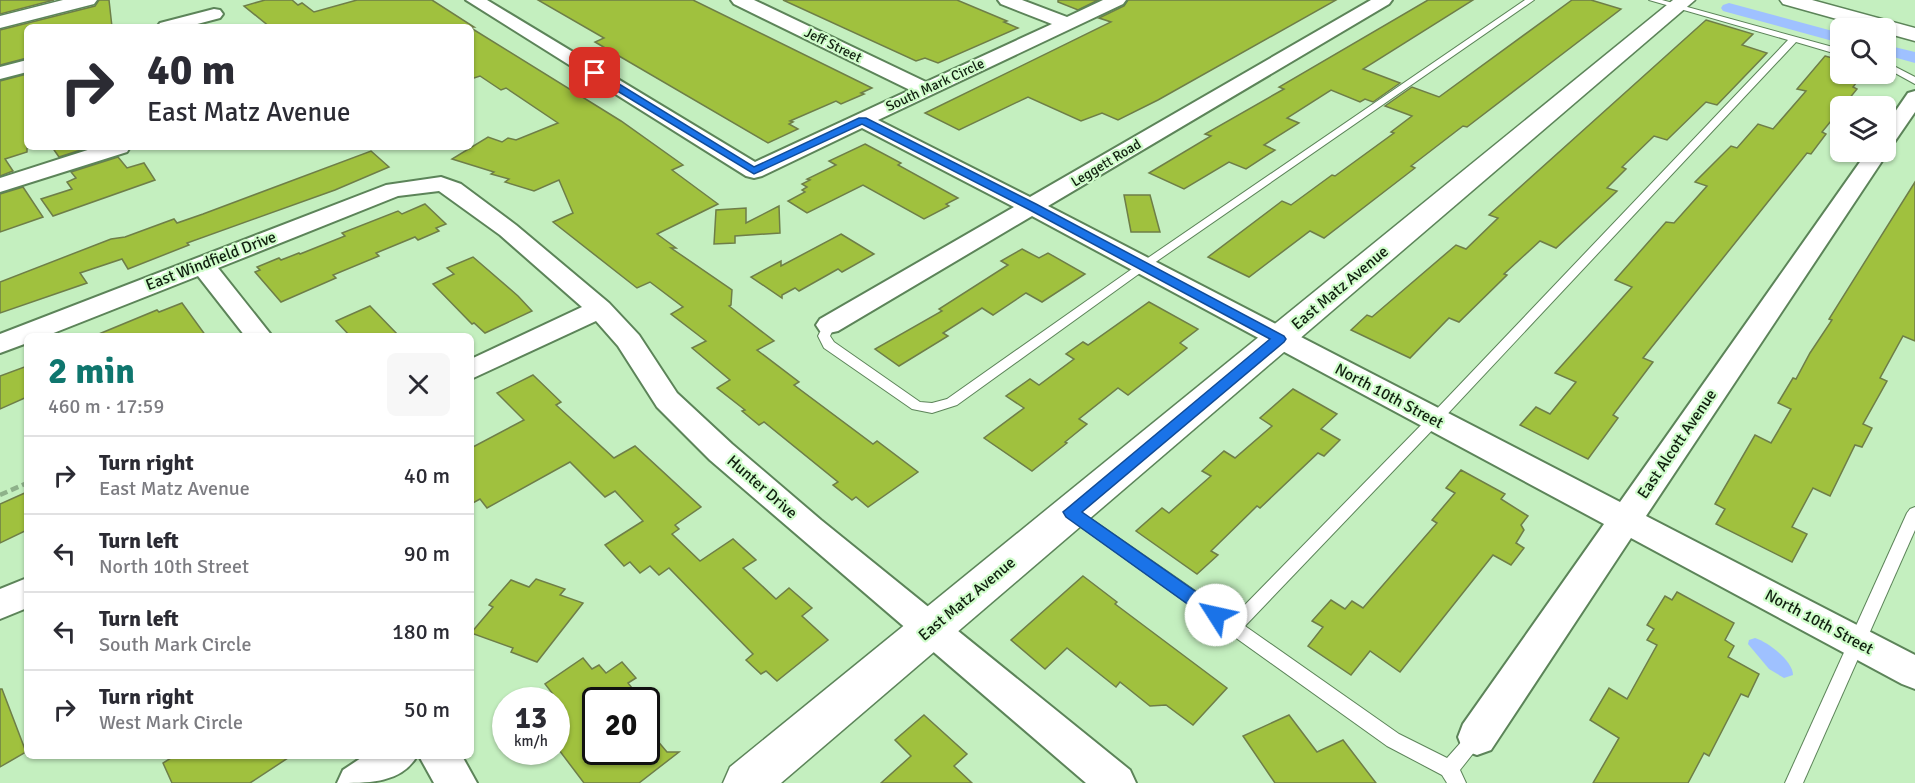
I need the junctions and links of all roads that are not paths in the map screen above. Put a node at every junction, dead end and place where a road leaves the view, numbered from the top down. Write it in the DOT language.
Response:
graph roads {
  1 [pos="87,0"];
  2 [pos="199,0"];
  3 [pos="475,0"];
  4 [pos="740,0"];
  5 [pos="1007,0"];
  6 [pos="1117,0"];
  7 [pos="1383,0"];
  8 [pos="1530,0"];
  9 [pos="1790,0"];
  10 [pos="1672,2"];
  11 [pos="214,14"];
  12 [pos="0,22"];
  13 [pos="1066,23"];
  14 [pos="177,24"];
  15 [pos="226,24"];
  16 [pos="1915,35"];
  17 [pos="1794,39"];
  18 [pos="1830,49"];
  19 [pos="24,67"];
  20 [pos="1896,71"];
  21 [pos="0,73"];
  22 [pos="1915,81"];
  23 [pos="926,90"];
  24 [pos="1915,97"];
  25 [pos="862,120"];
  26 [pos="1896,125"];
  27 [pos="110,150"];
  28 [pos="1871,162"];
  29 [pos="0,185"];
  30 [pos="424,185"];
  31 [pos="1032,207"];
  32 [pos="203,265"];
  33 [pos="1143,266"];
  34 [pos="600,309"];
  35 [pos="829,325"];
  36 [pos="28,333"];
  37 [pos="258,333"];
  38 [pos="24,335"];
  39 [pos="1279,339"];
  40 [pos="0,344"];
  41 [pos="474,369"];
  42 [pos="1434,420"];
  43 [pos="1071,512"];
  44 [pos="1915,513"];
  45 [pos="1625,519"];
  46 [pos="24,593"];
  47 [pos="0,605"];
  48 [pos="1234,627"];
  49 [pos="930,630"];
  50 [pos="1857,642"];
  51 [pos="1915,673"];
  52 [pos="1477,737"];
  53 [pos="393,759"];
  54 [pos="441,759"];
  55 [pos="1453,776"];
  56 [pos="357,783"];
  57 [pos="457,783"];
  58 [pos="746,783"];
  59 [pos="1116,783"];
  60 [pos="1794,783"];
  1 -- 12 [label="street"];
  2 -- 11 [label="street"];
  3 -- 25 [label="street, South Mark Circle"];
  4 -- 23 [label="street, Jeff Street"];
  5 -- 13 [label="street"];
  6 -- 13 [label="street, South Mark Circle"];
  7 -- 31 [label="street, Leggett Road"];
  8 -- 33 [label="lane"];
  9 -- 16 [label="street"];
  10 -- 17 [label="lane"];
  10 -- 39 [label="street, East Matz Avenue"];
  11 -- 14 [label="street"];
  11 -- 15 [label="street"];
  13 -- 23 [label="street, South Mark Circle"];
  17 -- 18 [label="lane"];
  17 -- 42 [label="lane"];
  19 -- 21 [label="street"];
  20 -- 22 [label="lane"];
  23 -- 25 [label="street, South Mark Circle"];
  24 -- 26 [label="street"];
  25 -- 31 [label="street, North 10th Street"];
  27 -- 29 [label="street"];
  28 -- 45 [label="street, East Alcott Avenue"];
  30 -- 32 [label="street, East Windfield Drive"];
  30 -- 34 [label="street, Hunter Drive"];
  31 -- 33 [label="street, North 10th Street"];
  31 -- 35 [label="street, Leggett Road"];
  32 -- 36 [label="street, East Windfield Drive"];
  32 -- 37 [label="street"];
  33 -- 35 [label="lane"];
  33 -- 39 [label="street, North 10th Street"];
  34 -- 41 [label="street"];
  34 -- 49 [label="street, Hunter Drive"];
  38 -- 40 [label="street, East Windfield Drive"];
  39 -- 42 [label="street, North 10th Street"];
  39 -- 43 [label="street, East Matz Avenue"];
  42 -- 45 [label="street, North 10th Street"];
  42 -- 48 [label="lane"];
  43 -- 48 [label="lane"];
  43 -- 49 [label="street, East Matz Avenue"];
  44 -- 50 [label="lane"];
  45 -- 50 [label="street, North 10th Street"];
  45 -- 52 [label="street, East Alcott Avenue"];
  46 -- 47 [label="street"];
  48 -- 55 [label="lane"];
  49 -- 58 [label="street, East Matz Avenue"];
  49 -- 59 [label="street, Hunter Drive"];
  50 -- 51 [label="street, North 10th Street"];
  50 -- 60 [label="lane"];
  52 -- 55 [label="lane"];
  53 -- 56 [label="street"];
  54 -- 57 [label="street"];
}
